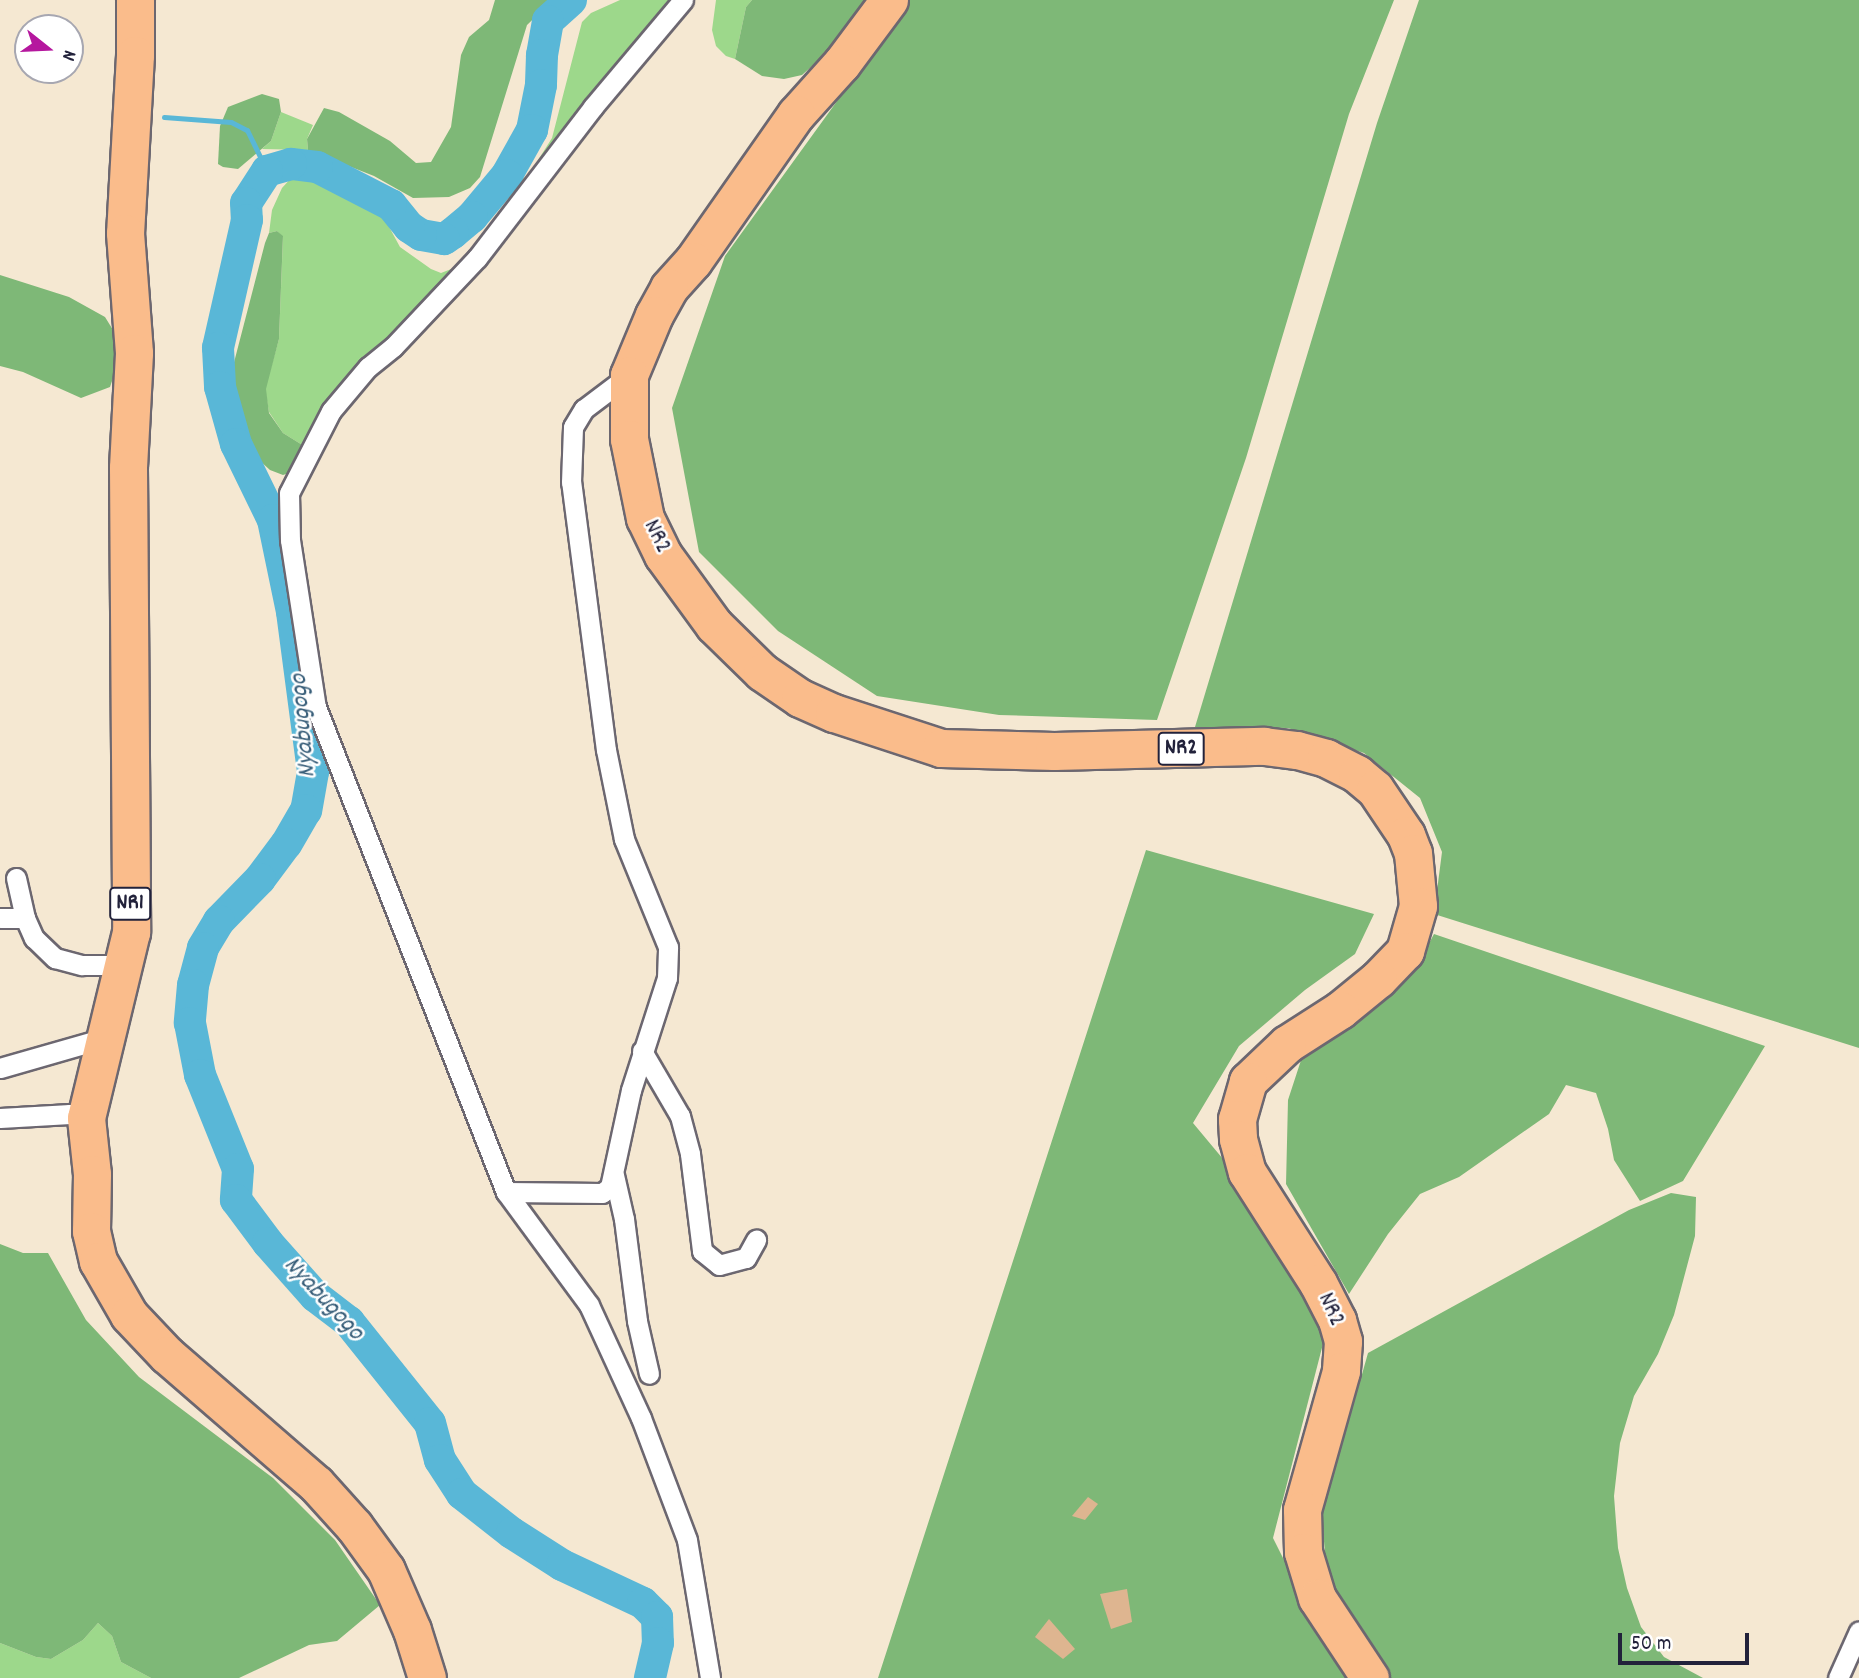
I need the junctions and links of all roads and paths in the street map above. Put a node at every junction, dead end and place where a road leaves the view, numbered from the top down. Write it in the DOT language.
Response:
graph roads {
  1 [pos="135,0"];
  2 [pos="682,0"];
  3 [pos="889,0"];
  4 [pos="629,375"];
  5 [pos="16,878"];
  6 [pos="0,918"];
  7 [pos="25,918"];
  8 [pos="124,965"];
  9 [pos="108,1037"];
  10 [pos="642,1051"];
  11 [pos="0,1068"];
  12 [pos="0,1118"];
  13 [pos="86,1118"];
  14 [pos="614,1175"];
  15 [pos="506,1192"];
  16 [pos="756,1240"];
  17 [pos="649,1374"];
  18 [pos="1859,1631"];
  19 [pos="427,1678"];
  20 [pos="710,1678"];
  21 [pos="1370,1678"];
  22 [pos="1838,1678"];
  1 -- 8 [label="highway, NR1"];
  2 -- 15 [label="street"];
  3 -- 4 [label="highway, NR2 / NR2"];
  4 -- 10 [label="street"];
  4 -- 21 [label="highway, NR2 / NR2"];
  5 -- 7 [label="street"];
  6 -- 7 [label="street"];
  7 -- 8 [label="street"];
  8 -- 9 [label="highway, NR1"];
  9 -- 11 [label="street"];
  9 -- 13 [label="highway, NR1"];
  10 -- 14 [label="street"];
  10 -- 16 [label="street"];
  12 -- 13 [label="street"];
  13 -- 19 [label="highway, NR1"];
  14 -- 15 [label="street"];
  14 -- 17 [label="street"];
  15 -- 20 [label="street"];
  18 -- 22 [label="street"];
}
